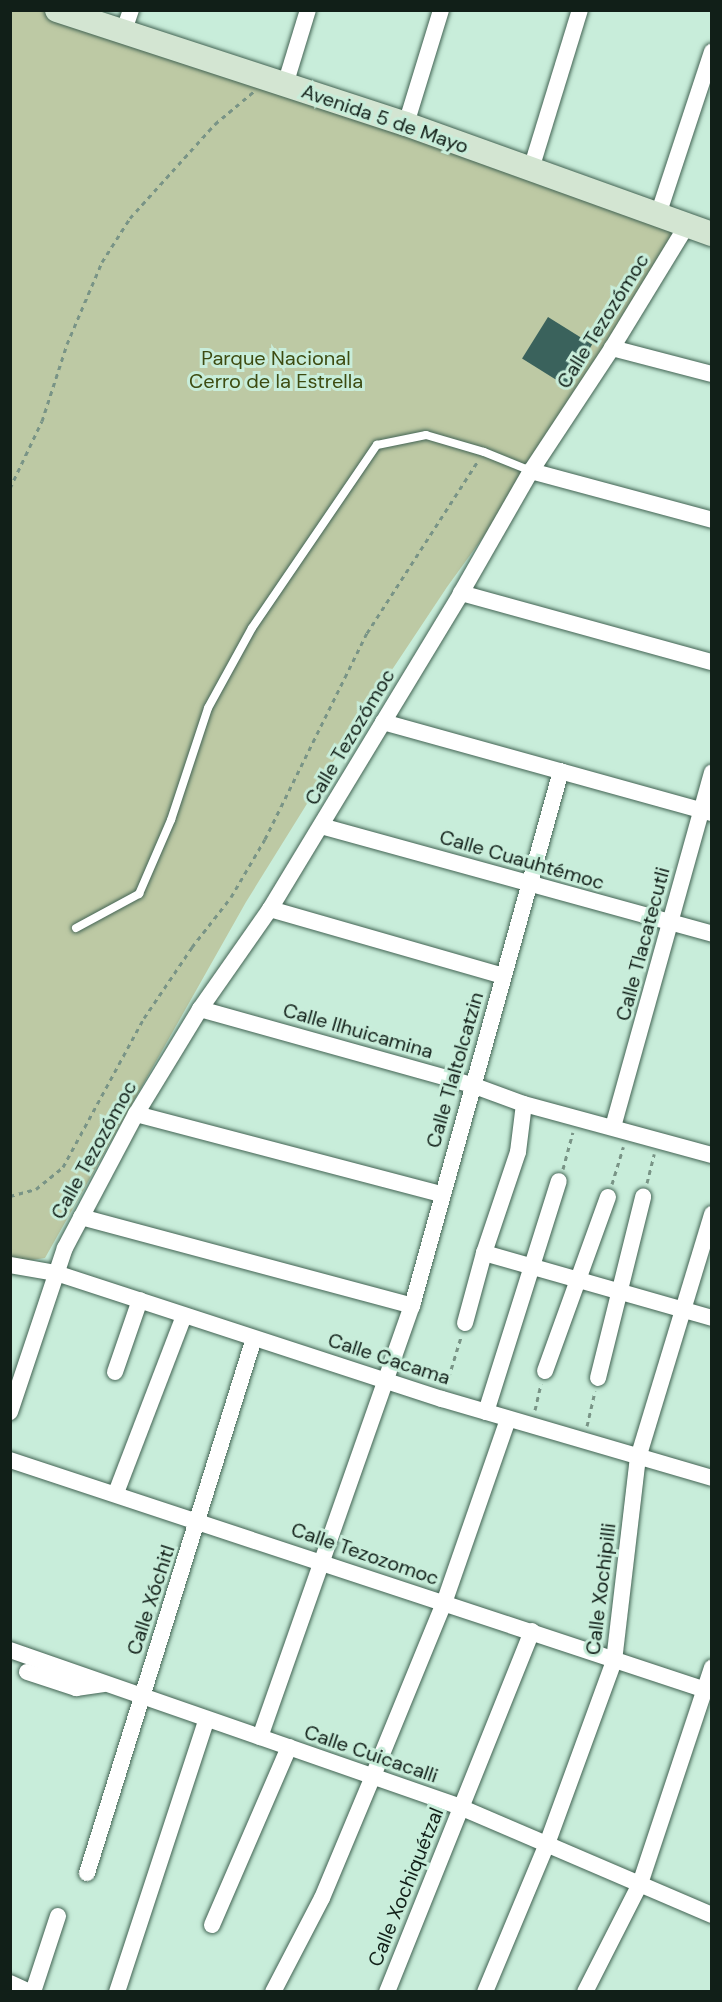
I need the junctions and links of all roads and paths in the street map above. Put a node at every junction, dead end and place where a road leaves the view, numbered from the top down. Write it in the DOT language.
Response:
graph roads {
  1 [pos="57,10"];
  2 [pos="131,10"];
  3 [pos="308,10"];
  4 [pos="441,10"];
  5 [pos="580,10"];
  6 [pos="123,33"];
  7 [pos="711,52"];
  8 [pos="277,82"];
  9 [pos="406,124"];
  10 [pos="531,169"];
  11 [pos="658,215"];
  12 [pos="687,225"];
  13 [pos="711,234"];
  14 [pos="612,348"];
  15 [pos="711,374"];
  16 [pos="484,452"];
  17 [pos="531,471"];
  18 [pos="10,488"];
  19 [pos="711,520"];
  20 [pos="462,593"];
  21 [pos="711,662"];
  22 [pos="383,722"];
  23 [pos="561,771"];
  24 [pos="711,773"];
  25 [pos="706,811"];
  26 [pos="321,826"];
  27 [pos="528,883"];
  28 [pos="270,909"];
  29 [pos="671,923"];
  30 [pos="76,928"];
  31 [pos="711,934"];
  32 [pos="503,976"];
  33 [pos="200,1009"];
  34 [pos="472,1085"];
  35 [pos="524,1104"];
  36 [pos="136,1114"];
  37 [pos="577,1119"];
  38 [pos="621,1129"];
  39 [pos="658,1141"];
  40 [pos="711,1155"];
  41 [pos="559,1181"];
  42 [pos="442,1194"];
  43 [pos="10,1196"];
  44 [pos="608,1197"];
  45 [pos="643,1197"];
  46 [pos="711,1214"];
  47 [pos="81,1217"];
  48 [pos="484,1253"];
  49 [pos="10,1265"];
  50 [pos="532,1268"];
  51 [pos="56,1273"];
  52 [pos="577,1281"];
  53 [pos="619,1293"];
  54 [pos="140,1300"];
  55 [pos="412,1306"];
  56 [pos="684,1310"];
  57 [pos="184,1316"];
  58 [pos="711,1318"];
  59 [pos="465,1323"];
  60 [pos="254,1338"];
  61 [pos="545,1371"];
  62 [pos="115,1372"];
  63 [pos="598,1378"];
  64 [pos="387,1379"];
  65 [pos="442,1399"];
  66 [pos="10,1412"];
  67 [pos="486,1413"];
  68 [pos="508,1419"];
  69 [pos="531,1426"];
  70 [pos="583,1442"];
  71 [pos="638,1458"];
  72 [pos="10,1460"];
  73 [pos="711,1478"];
  74 [pos="116,1493"];
  75 [pos="198,1520"];
  76 [pos="321,1561"];
  77 [pos="444,1603"];
  78 [pos="532,1631"];
  79 [pos="10,1650"];
  80 [pos="614,1661"];
  81 [pos="711,1668"];
  82 [pos="27,1672"];
  83 [pos="109,1683"];
  84 [pos="706,1690"];
  85 [pos="143,1695"];
  86 [pos="207,1719"];
  87 [pos="260,1737"];
  88 [pos="289,1747"];
  89 [pos="373,1776"];
  90 [pos="460,1807"];
  91 [pos="547,1844"];
  92 [pos="87,1873"];
  93 [pos="640,1884"];
  94 [pos="711,1915"];
  95 [pos="58,1916"];
  96 [pos="212,1925"];
  97 [pos="10,1983"];
  98 [pos="31,1992"];
  99 [pos="117,1992"];
  100 [pos="273,1992"];
  101 [pos="387,1992"];
  102 [pos="485,1992"];
  103 [pos="585,1992"];
  1 -- 6 [label="street, Avenida 5 de Mayo"];
  2 -- 6 [label="street"];
  3 -- 8 [label="street"];
  4 -- 9 [label="street"];
  5 -- 10 [label="street"];
  6 -- 8 [label="street, Avenida 5 de Mayo"];
  7 -- 11 [label="street"];
  8 -- 9 [label="street, Avenida 5 de Mayo"];
  8 -- 18 [label="path"];
  9 -- 10 [label="street, Avenida 5 de Mayo"];
  10 -- 11 [label="street, Avenida 5 de Mayo"];
  11 -- 12 [label="street, Avenida 5 de Mayo"];
  12 -- 13 [label="street, Avenida 5 de Mayo"];
  12 -- 14 [label="street, Calle Tezozómoc"];
  14 -- 15 [label="street"];
  14 -- 17 [label="street, Calle Tezozómoc"];
  16 -- 17 [label="lane"];
  16 -- 30 [label="lane"];
  16 -- 43 [label="path"];
  17 -- 19 [label="street"];
  17 -- 20 [label="street, Calle Tezozómoc"];
  20 -- 21 [label="street"];
  20 -- 22 [label="street, Calle Tezozómoc"];
  22 -- 23 [label="street"];
  22 -- 26 [label="street, Calle Tezozómoc"];
  23 -- 25 [label="street"];
  23 -- 27 [label="street, Calle Tlaltolcatzin"];
  24 -- 25 [label="street, Calle Tlacatecutli"];
  25 -- 29 [label="street, Calle Tlacatecutli"];
  26 -- 27 [label="street, Calle Cuauhtémoc"];
  26 -- 28 [label="street, Calle Tezozómoc"];
  27 -- 29 [label="street, Calle Cuauhtémoc"];
  27 -- 32 [label="street, Calle Tlaltolcatzin"];
  28 -- 32 [label="street"];
  28 -- 33 [label="street, Calle Tezozómoc"];
  29 -- 31 [label="street, Calle Cuauhtémoc"];
  29 -- 38 [label="street, Calle Tlacatecutli"];
  32 -- 34 [label="street, Calle Tlaltolcatzin"];
  33 -- 34 [label="street, Calle Ilhuicamina"];
  33 -- 36 [label="street, Calle Tezozómoc"];
  34 -- 35 [label="street, Calle Ilhuicamina"];
  34 -- 42 [label="street, Calle Tlaltolcatzin"];
  35 -- 37 [label="street, Calle Ilhuicamina"];
  35 -- 48 [label="street"];
  36 -- 42 [label="street"];
  36 -- 47 [label="street, Calle Tezozómoc"];
  37 -- 38 [label="street, Calle Ilhuicamina"];
  37 -- 41 [label="path"];
  38 -- 39 [label="street, Calle Ilhuicamina"];
  38 -- 44 [label="path"];
  39 -- 40 [label="street, Calle Ilhuicamina"];
  39 -- 45 [label="path"];
  41 -- 50 [label="street"];
  42 -- 55 [label="street, Calle Tlaltolcatzin"];
  44 -- 52 [label="street"];
  45 -- 53 [label="street"];
  46 -- 56 [label="street, Calle Xochipilli"];
  47 -- 51 [label="street, Calle Tezozómoc"];
  47 -- 55 [label="street"];
  48 -- 50 [label="street"];
  48 -- 59 [label="street"];
  49 -- 51 [label="street, Calle Cacama"];
  50 -- 52 [label="street"];
  50 -- 67 [label="street"];
  51 -- 54 [label="street, Calle Cacama"];
  51 -- 66 [label="street, Calle Tezozómoc"];
  52 -- 53 [label="street"];
  52 -- 61 [label="street"];
  53 -- 56 [label="street"];
  53 -- 63 [label="street"];
  54 -- 57 [label="street, Calle Cacama"];
  54 -- 62 [label="street"];
  55 -- 64 [label="street, Calle Tlaltolcatzin"];
  56 -- 58 [label="street"];
  56 -- 71 [label="street, Calle Xochipilli"];
  57 -- 60 [label="street, Calle Cacama"];
  57 -- 74 [label="street"];
  59 -- 65 [label="path"];
  60 -- 64 [label="street, Calle Cacama"];
  60 -- 75 [label="street, Calle Xóchitl"];
  61 -- 69 [label="path"];
  63 -- 70 [label="path"];
  64 -- 65 [label="street, Calle Cacama"];
  64 -- 76 [label="street"];
  65 -- 67 [label="street, Calle Cacama"];
  67 -- 68 [label="street, Calle Cacama"];
  68 -- 69 [label="street, Calle Cacama"];
  68 -- 77 [label="street"];
  69 -- 70 [label="street, Calle Cacama"];
  70 -- 71 [label="street, Calle Cacama"];
  71 -- 73 [label="street, Calle Cacama"];
  71 -- 80 [label="street, Calle Xochipilli"];
  72 -- 74 [label="street, Calle Tezozomoc"];
  74 -- 75 [label="street, Calle Tezozomoc"];
  75 -- 76 [label="street, Calle Tezozomoc"];
  75 -- 85 [label="street, Calle Xóchitl"];
  76 -- 77 [label="street, Calle Tezozomoc"];
  76 -- 87 [label="street"];
  77 -- 78 [label="street, Calle Tezozomoc"];
  77 -- 89 [label="street"];
  78 -- 80 [label="street, Calle Tezozomoc"];
  78 -- 90 [label="street, Calle Xochiquétzal"];
  79 -- 83 [label="street, Calle Cuicacalli"];
  80 -- 84 [label="street, Calle Tezozomoc"];
  80 -- 91 [label="street, Calle Xochipilli"];
  81 -- 84 [label="street"];
  82 -- 83 [label="street"];
  83 -- 85 [label="street, Calle Cuicacalli"];
  84 -- 93 [label="street"];
  85 -- 86 [label="street, Calle Cuicacalli"];
  85 -- 92 [label="street, Calle Xóchitl"];
  86 -- 87 [label="street, Calle Cuicacalli"];
  86 -- 99 [label="street"];
  87 -- 88 [label="street, Calle Cuicacalli"];
  88 -- 89 [label="street, Calle Cuicacalli"];
  88 -- 96 [label="street"];
  89 -- 90 [label="street, Calle Cuicacalli"];
  89 -- 100 [label="street"];
  90 -- 91 [label="street, Calle Cuicacalli"];
  90 -- 101 [label="street, Calle Xochiquétzal"];
  91 -- 93 [label="street, Calle Cuicacalli"];
  91 -- 102 [label="street, Calle Xochipilli"];
  93 -- 94 [label="street, Calle Cuicacalli"];
  93 -- 103 [label="street"];
  95 -- 98 [label="street"];
  97 -- 98 [label="street"];
}
